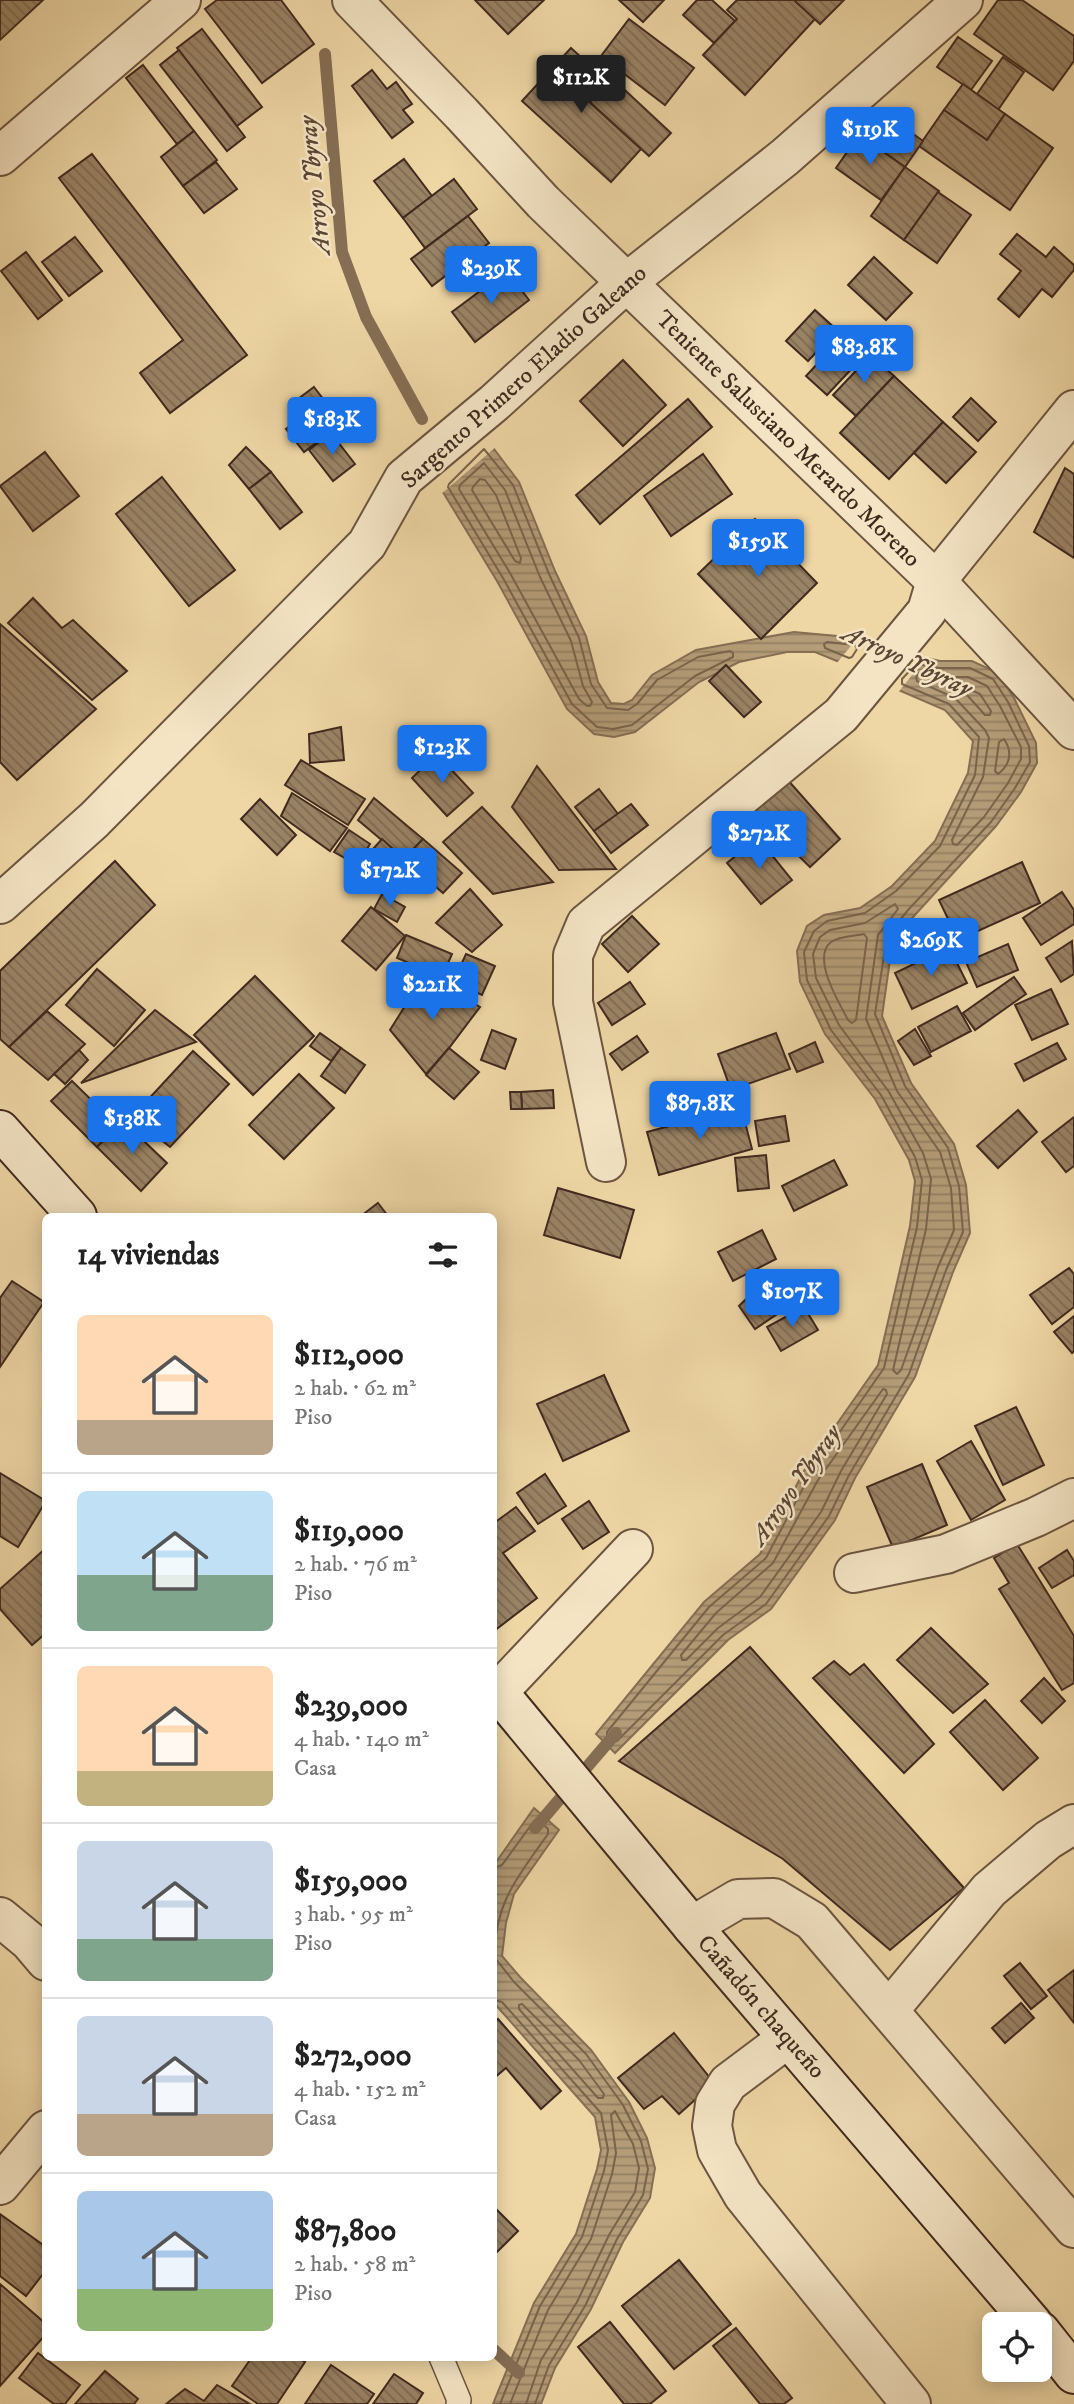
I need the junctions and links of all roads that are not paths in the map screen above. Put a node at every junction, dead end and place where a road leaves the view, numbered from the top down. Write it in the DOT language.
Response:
graph roads {
  1 [pos="181,0"];
  2 [pos="352,0"];
  3 [pos="963,0"];
  4 [pos="0,156"];
  5 [pos="626,283"];
  6 [pos="1074,410"];
  7 [pos="931,596"];
  8 [pos="1074,730"];
  9 [pos="0,904"];
  10 [pos="0,1130"];
  11 [pos="606,1162"];
  12 [pos="73,1213"];
  13 [pos="1074,1498"];
  14 [pos="632,1549"];
  15 [pos="854,1573"];
  16 [pos="497,1689"];
  17 [pos="497,1691"];
  18 [pos="1074,1824"];
  19 [pos="0,1917"];
  20 [pos="692,1926"];
  21 [pos="42,1956"];
  22 [pos="889,2010"];
  23 [pos="788,2038"];
  24 [pos="42,2135"];
  25 [pos="0,2185"];
  26 [pos="1074,2228"];
  27 [pos="1023,2312"];
  28 [pos="1052,2346"];
  29 [pos="443,2361"];
  30 [pos="1074,2374"];
  31 [pos="458,2404"];
  32 [pos="911,2404"];
  1 -- 4 [label="street"];
  2 -- 5 [label="street, Teniente Salustiano Merardo Moreno"];
  3 -- 5 [label="street, Sargento Primero Eladio Galeano"];
  5 -- 7 [label="street, Teniente Salustiano Merardo Moreno"];
  5 -- 9 [label="street, Sargento Primero Eladio Galeano"];
  6 -- 7 [label="street"];
  7 -- 8 [label="street, Teniente Salustiano Merardo Moreno"];
  7 -- 11 [label="street"];
  10 -- 12 [label="street"];
  13 -- 15 [label="street"];
  14 -- 16 [label="street"];
  17 -- 20 [label="street, Cañadón chaqueño"];
  18 -- 22 [label="street"];
  19 -- 21 [label="street"];
  20 -- 22 [label="street"];
  20 -- 23 [label="street, Cañadón chaqueño"];
  22 -- 26 [label="street"];
  23 -- 27 [label="street, Cañadón chaqueño"];
  23 -- 32 [label="street"];
  24 -- 25 [label="street"];
  28 -- 30 [label="street"];
  29 -- 31 [label="lane"];
}
